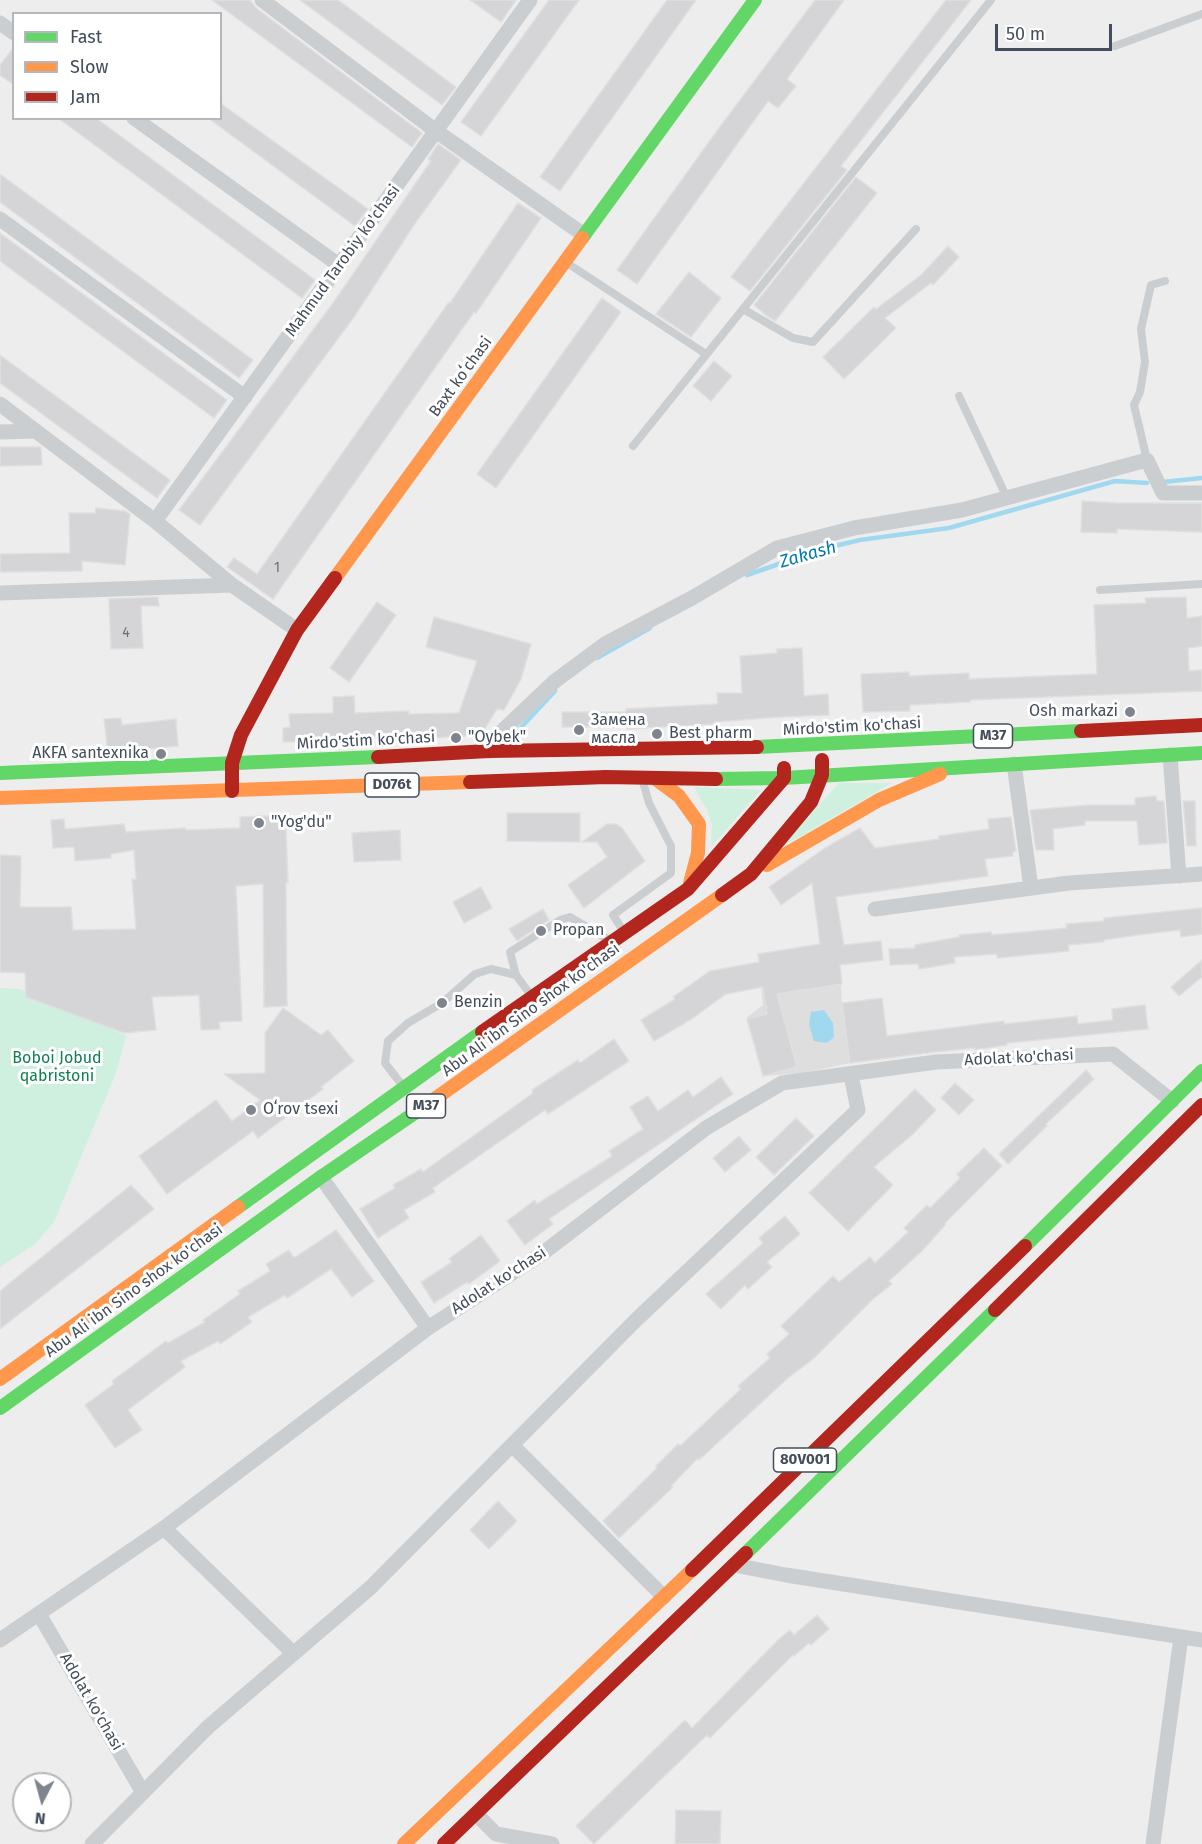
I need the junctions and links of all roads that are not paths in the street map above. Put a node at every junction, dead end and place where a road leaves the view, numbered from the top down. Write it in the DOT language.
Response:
graph roads {
  1 [pos="262,0"];
  2 [pos="755,0"];
  3 [pos="991,0"];
  4 [pos="526,1"];
  5 [pos="1202,14"];
  6 [pos="1115,46"];
  7 [pos="137,120"];
  8 [pos="436,130"];
  9 [pos="0,219"];
  10 [pos="916,229"];
  11 [pos="584,235"];
  12 [pos="565,262"];
  13 [pos="339,265"];
  14 [pos="1165,281"];
  15 [pos="743,309"];
  16 [pos="706,354"];
  17 [pos="959,396"];
  18 [pos="244,397"];
  19 [pos="0,404"];
  20 [pos="36,431"];
  21 [pos="0,432"];
  22 [pos="633,446"];
  23 [pos="1147,460"];
  24 [pos="1202,493"];
  25 [pos="1007,498"];
  26 [pos="155,521"];
  27 [pos="1202,584"];
  28 [pos="232,585"];
  29 [pos="1100,590"];
  30 [pos="0,593"];
  31 [pos="297,630"];
  32 [pos="1202,725"];
  33 [pos="822,745"];
  34 [pos="784,747"];
  35 [pos="489,751"];
  36 [pos="1202,753"];
  37 [pos="1170,755"];
  38 [pos="232,763"];
  39 [pos="1014,764"];
  40 [pos="956,767"];
  41 [pos="0,773"];
  42 [pos="822,775"];
  43 [pos="784,777"];
  44 [pos="649,778"];
  45 [pos="232,791"];
  46 [pos="0,798"];
  47 [pos="752,874"];
  48 [pos="1202,874"];
  49 [pos="1179,876"];
  50 [pos="1031,888"];
  51 [pos="688,889"];
  52 [pos="875,909"];
  53 [pos="626,933"];
  54 [pos="612,942"];
  55 [pos="516,975"];
  56 [pos="532,996"];
  57 [pos="1202,1071"];
  58 [pos="851,1075"];
  59 [pos="404,1089"];
  60 [pos="1172,1101"];
  61 [pos="1202,1105"];
  62 [pos="321,1178"];
  63 [pos="1022,1249"];
  64 [pos="1037,1269"];
  65 [pos="428,1328"];
  66 [pos="0,1379"];
  67 [pos="0,1408"];
  68 [pos="512,1445"];
  69 [pos="164,1528"];
  70 [pos="734,1565"];
  71 [pos="664,1597"];
  72 [pos="39,1614"];
  73 [pos="1181,1636"];
  74 [pos="0,1640"];
  75 [pos="1202,1640"];
  76 [pos="293,1653"];
  77 [pos="142,1791"];
  78 [pos="476,1814"];
  79 [pos="92,1844"];
  80 [pos="404,1844"];
  81 [pos="444,1844"];
  82 [pos="552,1844"];
  83 [pos="1153,1844"];
  1 -- 8 [label="street"];
  2 -- 11 [label="main road, Baxt koʻchasi"];
  3 -- 15 [label="lane"];
  4 -- 8 [label="street, Mahmud Tarobiy ko'chasi"];
  5 -- 6 [label="lane"];
  7 -- 13 [label="street"];
  8 -- 11 [label="street"];
  8 -- 13 [label="street, Mahmud Tarobiy ko'chasi"];
  9 -- 18 [label="street"];
  10 -- 15 [label="lane"];
  11 -- 12 [label="main road, Baxt koʻchasi"];
  12 -- 16 [label="lane"];
  12 -- 31 [label="main road, Baxt koʻchasi"];
  13 -- 18 [label="street, Mahmud Tarobiy ko'chasi"];
  14 -- 23 [label="lane"];
  15 -- 16 [label="lane"];
  16 -- 22 [label="lane"];
  17 -- 25 [label="lane"];
  18 -- 26 [label="street, Mahmud Tarobiy ko'chasi"];
  19 -- 20 [label="street"];
  20 -- 21 [label="street"];
  20 -- 26 [label="street"];
  23 -- 24 [label="street"];
  23 -- 25 [label="street"];
  25 -- 35 [label="street"];
  26 -- 28 [label="street"];
  27 -- 29 [label="lane"];
  28 -- 30 [label="street"];
  28 -- 31 [label="street"];
  31 -- 38 [label="main road, Baxt koʻchasi"];
  32 -- 33 [label="main road, Mirdo'stim ko'chasi / M37"];
  33 -- 34 [label="main road, Mirdo'stim ko'chasi / M37"];
  33 -- 42 [label="main road, Abu Ali ibn Sino shox ko'chasi / M37"];
  34 -- 35 [label="main road, Mirdo'stim ko'chasi / D076t"];
  34 -- 43 [label="main road"];
  35 -- 38 [label="main road, Mirdo'stim ko'chasi / D076t"];
  36 -- 37 [label="main road, M37"];
  37 -- 39 [label="main road, M37"];
  37 -- 49 [label="street"];
  38 -- 41 [label="main road, Mirdo'stim ko'chasi / D076t"];
  38 -- 45 [label="main road, Baxt koʻchasi"];
  39 -- 40 [label="main road, M37"];
  39 -- 50 [label="street"];
  40 -- 42 [label="main road, M37"];
  40 -- 47 [label="main road, M37"];
  42 -- 43 [label="main road, M37"];
  42 -- 47 [label="main road, Abu Ali ibn Sino shox ko'chasi / M37"];
  43 -- 44 [label="main road, D076t"];
  43 -- 51 [label="main road, Abu Ali ibn Sino shox ko'chasi / M37"];
  44 -- 45 [label="main road, D076t"];
  44 -- 51 [label="main road"];
  44 -- 53 [label="lane"];
  45 -- 46 [label="main road, D076t"];
  47 -- 62 [label="main road, Abu Ali ibn Sino shox ko'chasi / M37"];
  48 -- 49 [label="street"];
  49 -- 50 [label="street"];
  50 -- 52 [label="street"];
  51 -- 53 [label="main road, Abu Ali ibn Sino shox ko'chasi / M37"];
  53 -- 54 [label="main road, Abu Ali ibn Sino shox ko'chasi / M37"];
  54 -- 55 [label="lane"];
  54 -- 56 [label="main road, Abu Ali ibn Sino shox ko'chasi / M37"];
  55 -- 56 [label="lane"];
  55 -- 59 [label="lane"];
  56 -- 59 [label="main road, Abu Ali ibn Sino shox ko'chasi / M37"];
  57 -- 60 [label="main road, 80V001"];
  58 -- 60 [label="street, Adolat ko'chasi"];
  58 -- 65 [label="street, Adolat ko'chasi"];
  58 -- 68 [label="street"];
  59 -- 66 [label="main road, Abu Ali ibn Sino shox ko'chasi / M37"];
  60 -- 63 [label="main road, 80V001"];
  61 -- 64 [label="main road, 80V001"];
  62 -- 65 [label="street"];
  62 -- 67 [label="main road, Abu Ali ibn Sino shox ko'chasi / M37"];
  63 -- 64 [label="main road"];
  63 -- 71 [label="main road, 80V001"];
  64 -- 70 [label="main road, 80V001"];
  65 -- 69 [label="street, Adolat ko'chasi"];
  68 -- 71 [label="street"];
  68 -- 76 [label="street"];
  69 -- 72 [label="street, Adolat ko'chasi"];
  69 -- 76 [label="street"];
  70 -- 73 [label="street"];
  70 -- 78 [label="main road, 80V001"];
  71 -- 80 [label="main road, 80V001"];
  72 -- 74 [label="street, Adolat ko'chasi"];
  72 -- 77 [label="street, Adolat ko'chasi"];
  73 -- 75 [label="street"];
  73 -- 83 [label="street"];
  76 -- 77 [label="street"];
  77 -- 79 [label="street"];
  78 -- 81 [label="main road, 80V001"];
  78 -- 82 [label="street"];
}
